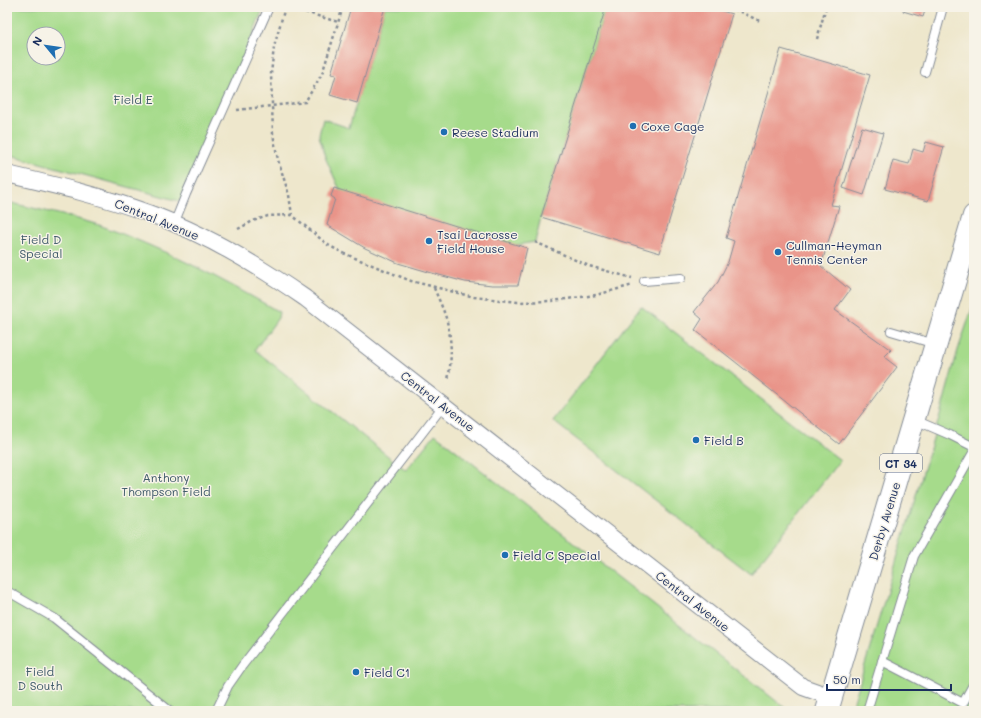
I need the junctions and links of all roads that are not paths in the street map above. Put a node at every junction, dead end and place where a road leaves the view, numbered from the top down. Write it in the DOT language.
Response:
graph roads {
  1 [pos="269,7"];
  2 [pos="943,7"];
  3 [pos="925,72"];
  4 [pos="7,174"];
  5 [pos="974,216"];
  6 [pos="174,224"];
  7 [pos="681,278"];
  8 [pos="644,281"];
  9 [pos="891,330"];
  10 [pos="936,344"];
  11 [pos="443,406"];
  12 [pos="914,420"];
  13 [pos="974,447"];
  14 [pos="974,451"];
  15 [pos="7,591"];
  16 [pos="882,661"];
  17 [pos="974,683"];
  18 [pos="829,704"];
  19 [pos="170,711"];
  20 [pos="216,711"];
  21 [pos="867,711"];
  1 -- 6 [label="lane"];
  2 -- 3 [label="lane"];
  4 -- 6 [label="street, Central Avenue"];
  5 -- 10 [label="highway, Derby Avenue / CT 34"];
  6 -- 11 [label="street, Central Avenue"];
  7 -- 8 [label="lane"];
  9 -- 10 [label="lane"];
  10 -- 12 [label="highway, Derby Avenue / CT 34"];
  11 -- 18 [label="street, Central Avenue"];
  11 -- 20 [label="lane"];
  12 -- 13 [label="lane"];
  12 -- 18 [label="highway, Derby Avenue / CT 34"];
  14 -- 16 [label="lane"];
  15 -- 19 [label="lane"];
  16 -- 17 [label="lane"];
  16 -- 21 [label="lane"];
}
